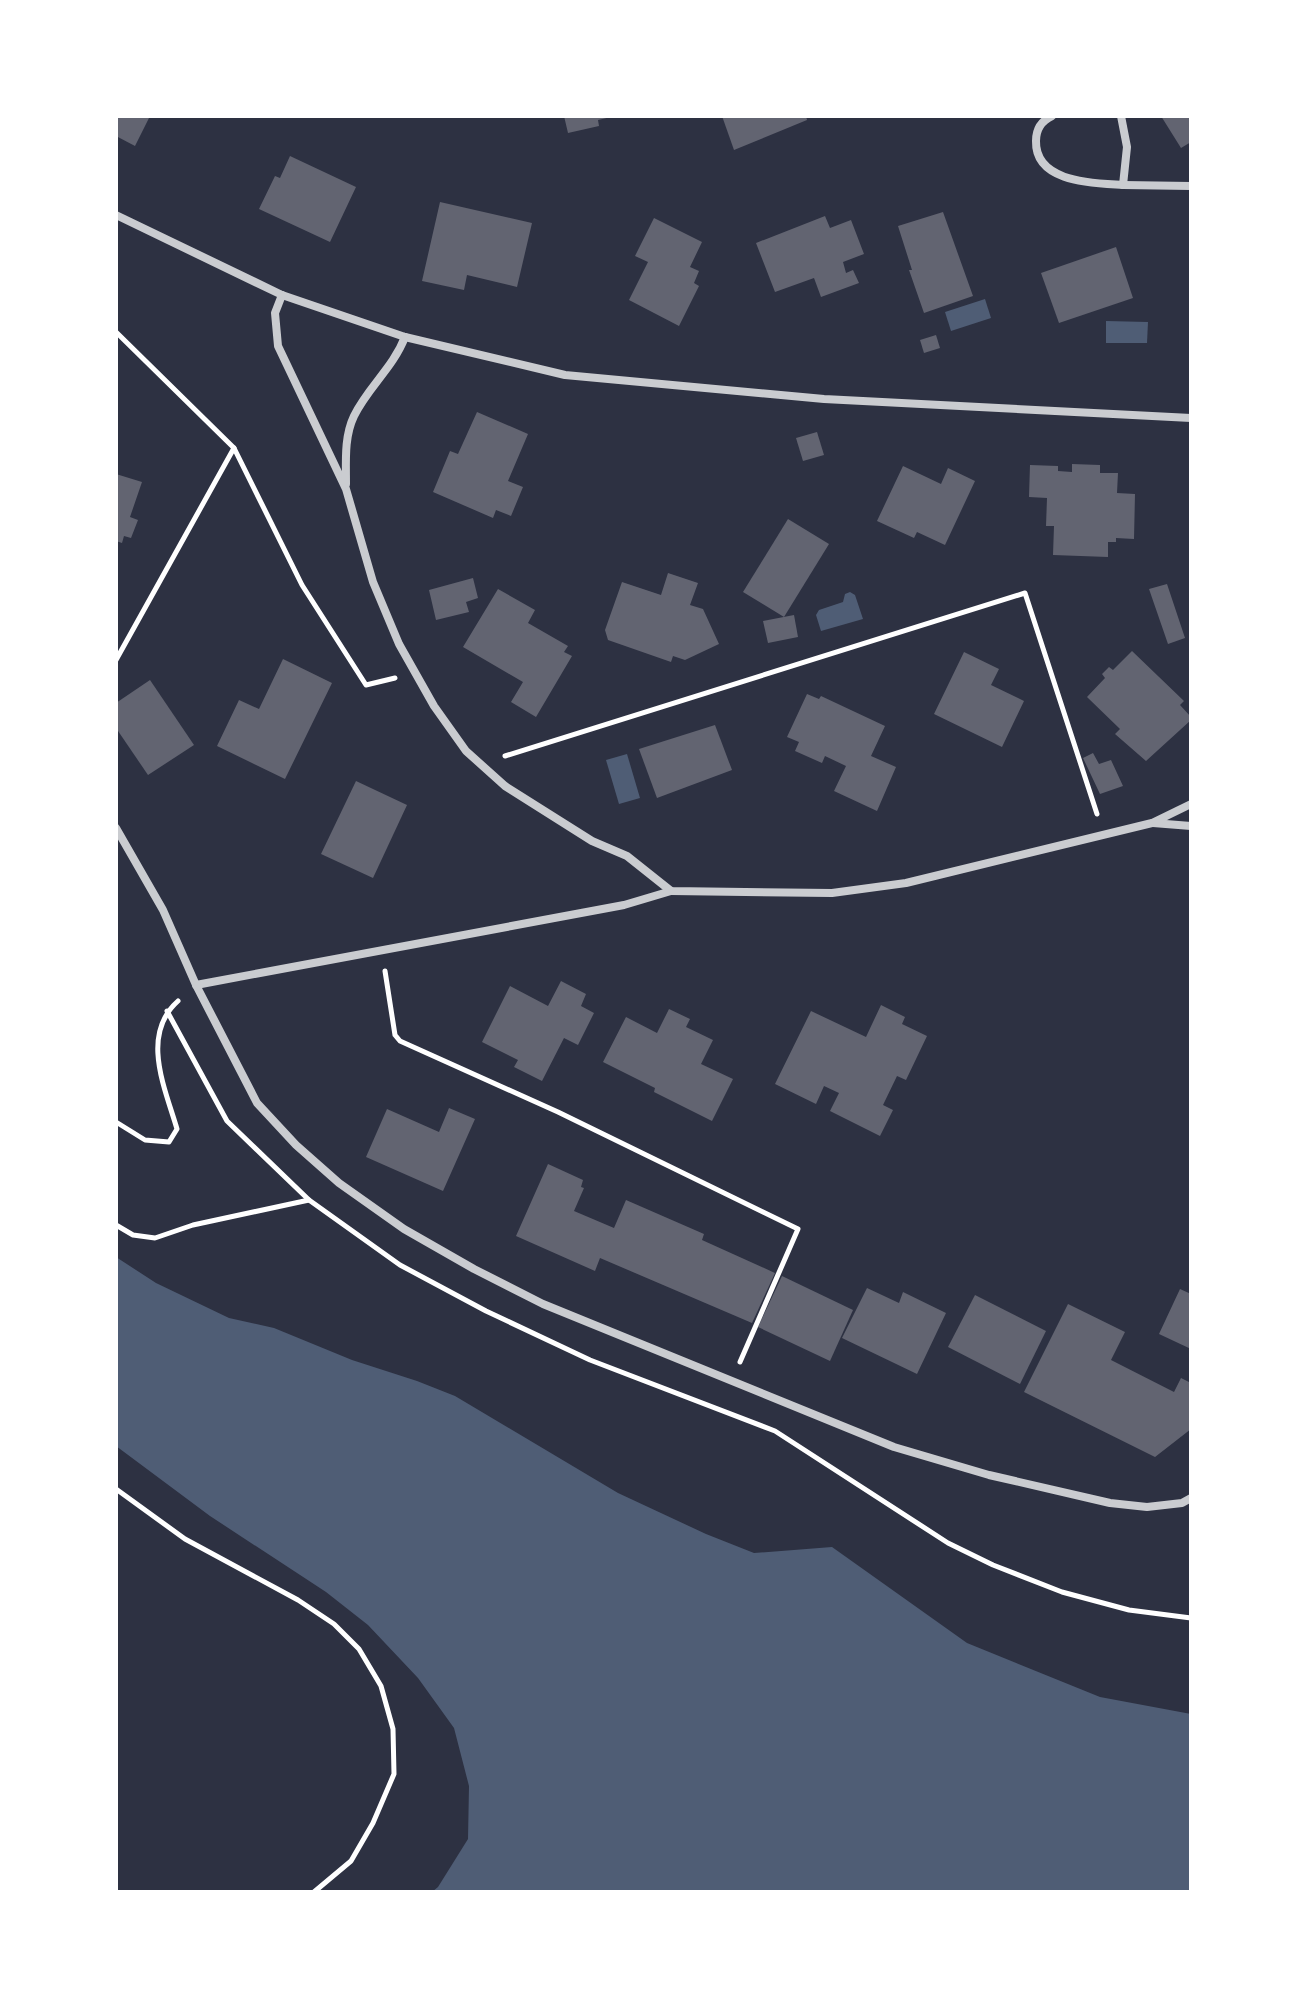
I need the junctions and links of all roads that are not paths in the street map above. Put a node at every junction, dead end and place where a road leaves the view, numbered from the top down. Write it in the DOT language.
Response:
graph roads {
  1 [pos="1052,116"];
  2 [pos="1121,116"];
  3 [pos="1123,185"];
  4 [pos="1191,186"];
  5 [pos="116,215"];
  6 [pos="282,295"];
  7 [pos="405,337"];
  8 [pos="1191,418"];
  9 [pos="346,489"];
  10 [pos="1191,804"];
  11 [pos="1152,823"];
  12 [pos="1191,826"];
  13 [pos="116,828"];
  14 [pos="671,891"];
  15 [pos="196,985"];
  16 [pos="1191,1498"];
  1 -- 3 [label="street"];
  2 -- 3 [label="street"];
  3 -- 4 [label="street"];
  5 -- 6 [label="street"];
  6 -- 7 [label="street"];
  6 -- 9 [label="street"];
  7 -- 8 [label="street"];
  7 -- 9 [label="street"];
  9 -- 14 [label="street"];
  10 -- 11 [label="street"];
  11 -- 12 [label="street"];
  11 -- 14 [label="street"];
  13 -- 15 [label="street"];
  14 -- 15 [label="street"];
  15 -- 16 [label="street"];
}
